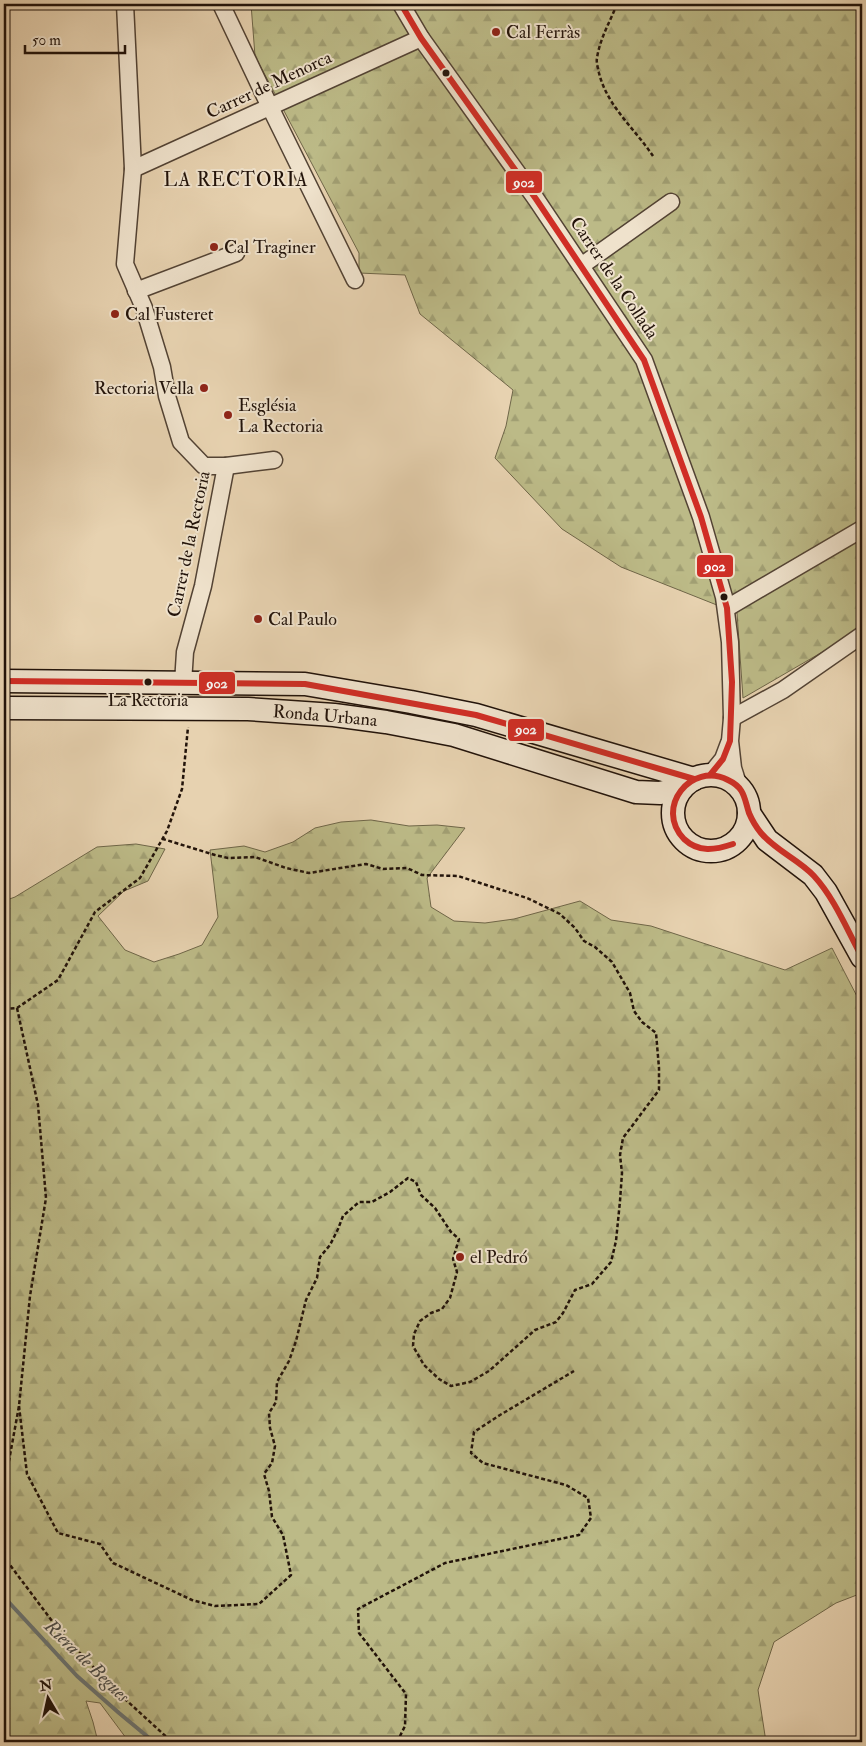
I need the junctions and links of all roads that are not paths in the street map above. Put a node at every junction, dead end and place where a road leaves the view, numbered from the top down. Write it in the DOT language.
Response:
graph roads {
  1 [pos="125,4"];
  2 [pos="221,4"];
  3 [pos="401,4"];
  4 [pos="421,38"];
  5 [pos="270,107"];
  6 [pos="132,169"];
  7 [pos="671,202"];
  8 [pos="236,253"];
  9 [pos="581,266"];
  10 [pos="356,280"];
  11 [pos="136,291"];
  12 [pos="274,460"];
  13 [pos="226,466"];
  14 [pos="862,529"];
  15 [pos="727,608"];
  16 [pos="862,635"];
  17 [pos="4,681"];
  18 [pos="183,683"];
  19 [pos="4,708"];
  20 [pos="732,718"];
  21 [pos="730,741"];
  22 [pos="696,781"];
  23 [pos="739,787"];
  24 [pos="636,792"];
  25 [pos="749,813"];
  26 [pos="674,820"];
  27 [pos="733,844"];
  28 [pos="782,853"];
  29 [pos="862,957"];
  1 -- 6 [label="street, Carrer de la Rectoria"];
  2 -- 5 [label="street"];
  3 -- 4 [label="street, Carrer de la Collada"];
  4 -- 5 [label="street, Carrer de Menorca"];
  4 -- 9 [label="street, Carrer de la Collada"];
  5 -- 6 [label="street, Carrer de Menorca"];
  5 -- 10 [label="street"];
  6 -- 11 [label="street, Carrer de la Rectoria"];
  7 -- 9 [label="street"];
  8 -- 11 [label="street"];
  9 -- 15 [label="street, Carrer de la Collada"];
  11 -- 13 [label="street, Carrer de la Rectoria"];
  12 -- 13 [label="street"];
  13 -- 18 [label="street, Carrer de la Rectoria"];
  14 -- 15 [label="street"];
  15 -- 20 [label="street, Carrer de la Collada"];
  16 -- 20 [label="street"];
  17 -- 18 [label="main road"];
  18 -- 22 [label="main road"];
  19 -- 24 [label="main road, Ronda Urbana"];
  20 -- 21 [label="street, Carrer de la Collada"];
  21 -- 22 [label="street"];
  21 -- 23 [label="street"];
  22 -- 23 [label="main road"];
  22 -- 24 [label="main road, Ronda Urbana"];
  22 -- 26 [label="main road"];
  23 -- 25 [label="main road"];
  24 -- 26 [label="main road, Ronda Urbana"];
  25 -- 27 [label="main road"];
  25 -- 28 [label="main road"];
  26 -- 27 [label="main road, Ronda Urbana"];
  27 -- 28 [label="main road"];
  28 -- 29 [label="main road"];
}
